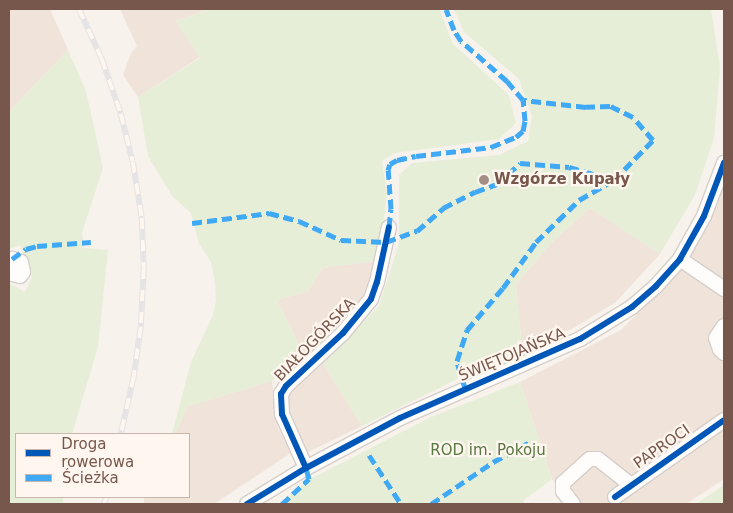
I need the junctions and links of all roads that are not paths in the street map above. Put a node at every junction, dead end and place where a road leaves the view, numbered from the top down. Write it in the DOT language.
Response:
graph roads {
  1 [pos="724,164"];
  2 [pos="389,227"];
  3 [pos="680,258"];
  4 [pos="9,261"];
  5 [pos="9,273"];
  6 [pos="724,289"];
  7 [pos="724,326"];
  8 [pos="724,352"];
  9 [pos="724,420"];
  10 [pos="306,468"];
  11 [pos="630,485"];
  12 [pos="615,497"];
  13 [pos="247,504"];
  14 [pos="573,504"];
  1 -- 3 [label="street, ŚWIĘTOJAŃSKA"];
  2 -- 10 [label="street, BIAŁOGÓRSKA"];
  3 -- 6 [label="street"];
  3 -- 10 [label="street, ŚWIĘTOJAŃSKA"];
  4 -- 5 [label="street"];
  7 -- 8 [label="street"];
  9 -- 11 [label="street, PAPROCI"];
  10 -- 13 [label="street, ŚWIĘTOJAŃSKA"];
  11 -- 12 [label="street, PAPROCI"];
  11 -- 14 [label="street"];
}
